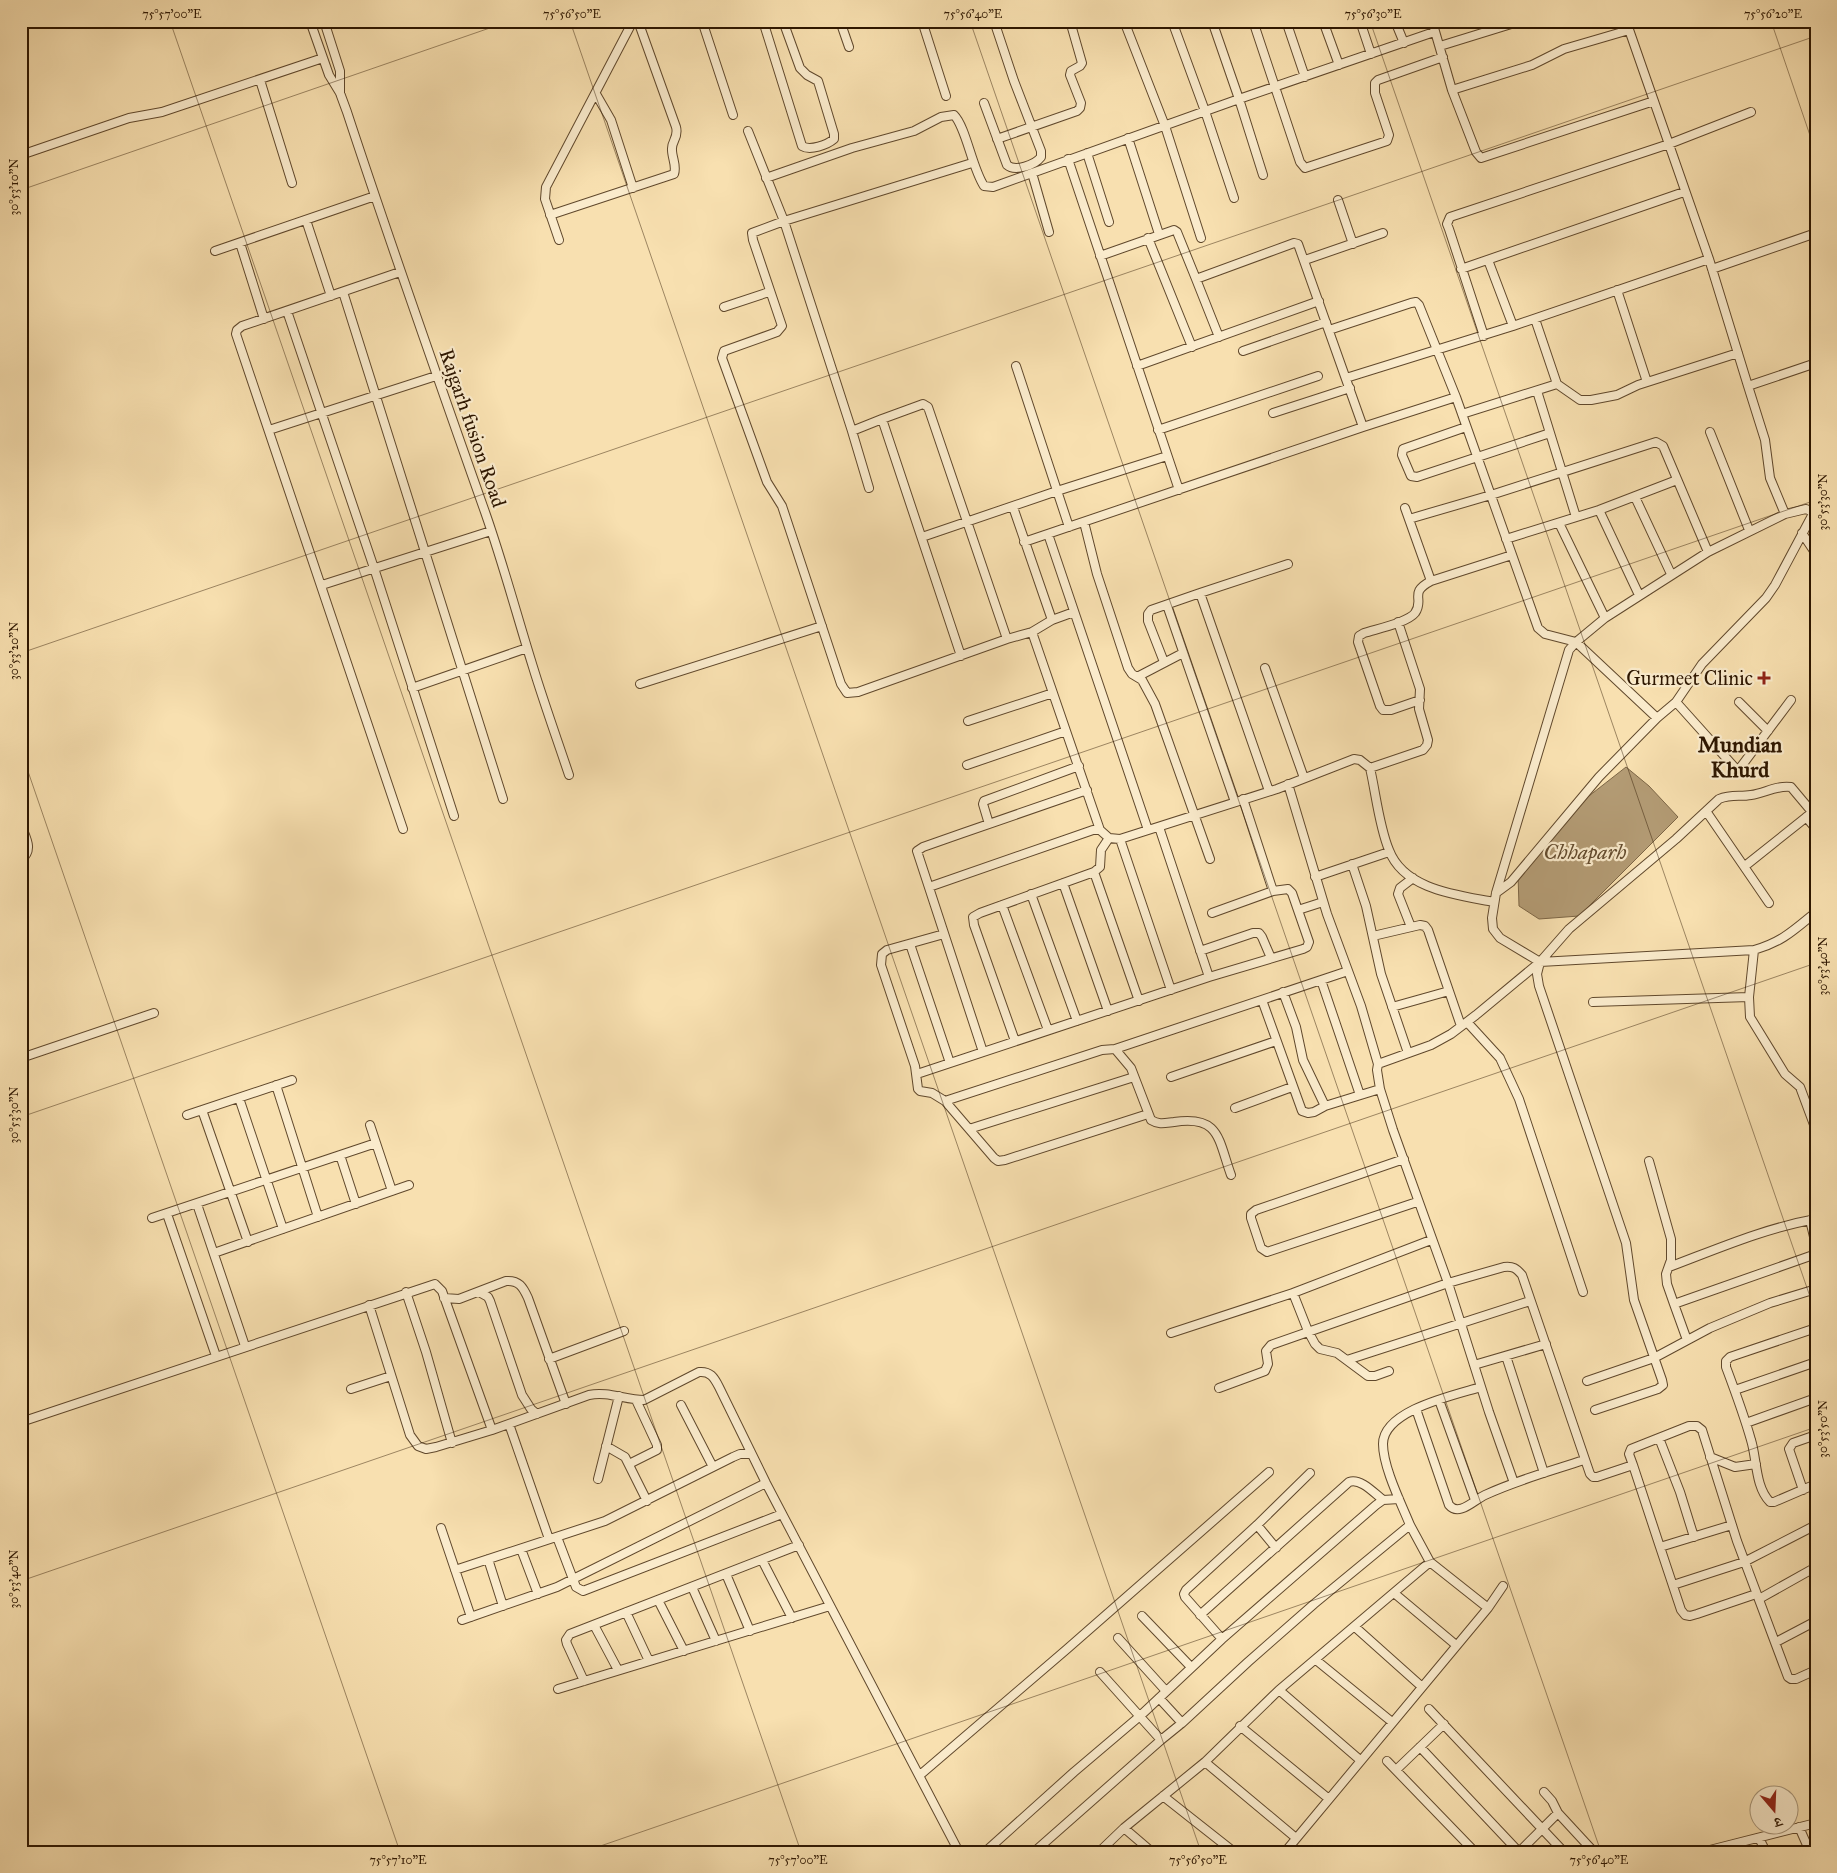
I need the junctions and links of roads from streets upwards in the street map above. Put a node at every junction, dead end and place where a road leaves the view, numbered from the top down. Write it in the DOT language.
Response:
graph roads {
  1 [pos="310,21"];
  2 [pos="324,21"];
  3 [pos="632,21"];
  4 [pos="638,21"];
  5 [pos="702,21"];
  6 [pos="763,21"];
  7 [pos="783,21"];
  8 [pos="840,21"];
  9 [pos="922,21"];
  10 [pos="994,21"];
  11 [pos="1070,21"];
  12 [pos="1124,21"];
  13 [pos="1172,21"];
  14 [pos="1212,21"];
  15 [pos="1253,21"];
  16 [pos="1286,21"];
  17 [pos="1324,21"];
  18 [pos="1360,21"];
  19 [pos="1395,21"];
  20 [pos="1432,21"];
  21 [pos="1521,21"];
  22 [pos="1626,21"];
  23 [pos="1629,30"];
  24 [pos="1434,32"];
  25 [pos="1404,43"];
  26 [pos="1440,46"];
  27 [pos="849,47"];
  28 [pos="1370,54"];
  29 [pos="1443,57"];
  30 [pos="323,58"];
  31 [pos="1339,65"];
  32 [pos="1304,77"];
  33 [pos="260,80"];
  34 [pos="1276,87"];
  35 [pos="1452,90"];
  36 [pos="340,93"];
  37 [pos="596,94"];
  38 [pos="946,96"];
  39 [pos="1239,99"];
  40 [pos="1654,101"];
  41 [pos="984,103"];
  42 [pos="1205,111"];
  43 [pos="1750,112"];
  44 [pos="732,115"];
  45 [pos="1165,126"];
  46 [pos="1032,127"];
  47 [pos="748,130"];
  48 [pos="1128,138"];
  49 [pos="997,139"];
  50 [pos="1669,144"];
  51 [pos="1087,153"];
  52 [pos="21,155"];
  53 [pos="1068,160"];
  54 [pos="972,163"];
  55 [pos="1032,173"];
  56 [pos="1262,176"];
  57 [pos="766,178"];
  58 [pos="292,183"];
  59 [pos="633,188"];
  60 [pos="1684,192"];
  61 [pos="375,196"];
  62 [pos="1234,198"];
  63 [pos="1338,200"];
  64 [pos="550,216"];
  65 [pos="306,220"];
  66 [pos="784,221"];
  67 [pos="1109,222"];
  68 [pos="1048,232"];
  69 [pos="1383,233"];
  70 [pos="1816,233"];
  71 [pos="1159,234"];
  72 [pos="1148,238"];
  73 [pos="1201,238"];
  74 [pos="559,240"];
  75 [pos="240,243"];
  76 [pos="1353,244"];
  77 [pos="215,251"];
  78 [pos="1100,256"];
  79 [pos="1709,259"];
  80 [pos="1305,260"];
  81 [pos="1488,260"];
  82 [pos="1461,269"];
  83 [pos="1712,269"];
  84 [pos="400,272"];
  85 [pos="1196,279"];
  86 [pos="1618,290"];
  87 [pos="343,292"];
  88 [pos="769,292"];
  89 [pos="332,296"];
  90 [pos="1319,301"];
  91 [pos="724,307"];
  92 [pos="287,311"];
  93 [pos="264,319"];
  94 [pos="1535,319"];
  95 [pos="1326,322"];
  96 [pos="1513,326"];
  97 [pos="1330,330"];
  98 [pos="1484,336"];
  99 [pos="1219,337"];
  100 [pos="1192,347"];
  101 [pos="1438,350"];
  102 [pos="1243,351"];
  103 [pos="1738,353"];
  104 [pos="1816,363"];
  105 [pos="1016,366"];
  106 [pos="1138,366"];
  107 [pos="436,376"];
  108 [pos="1318,376"];
  109 [pos="1346,378"];
  110 [pos="1647,382"];
  111 [pos="1557,384"];
  112 [pos="1748,386"];
  113 [pos="1350,388"];
  114 [pos="1537,391"];
  115 [pos="376,395"];
  116 [pos="1456,397"];
  117 [pos="322,412"];
  118 [pos="1273,413"];
  119 [pos="1462,414"];
  120 [pos="882,420"];
  121 [pos="1466,426"];
  122 [pos="1363,427"];
  123 [pos="268,430"];
  124 [pos="1158,430"];
  125 [pos="852,431"];
  126 [pos="1710,432"];
  127 [pos="1550,433"];
  128 [pos="1167,456"];
  129 [pos="1478,457"];
  130 [pos="1562,472"];
  131 [pos="1677,480"];
  132 [pos="869,488"];
  133 [pos="1179,490"];
  134 [pos="1057,491"];
  135 [pos="1491,495"];
  136 [pos="1634,497"];
  137 [pos="1013,507"];
  138 [pos="1405,508"];
  139 [pos="1599,510"];
  140 [pos="1815,512"];
  141 [pos="1785,514"];
  142 [pos="1576,517"];
  143 [pos="1409,519"];
  144 [pos="967,522"];
  145 [pos="1084,522"];
  146 [pos="1559,523"];
  147 [pos="1069,527"];
  148 [pos="1749,530"];
  149 [pos="491,531"];
  150 [pos="1802,533"];
  151 [pos="1048,534"];
  152 [pos="922,537"];
  153 [pos="1506,538"];
  154 [pos="1024,542"];
  155 [pos="426,552"];
  156 [pos="1708,552"];
  157 [pos="1816,554"];
  158 [pos="1512,555"];
  159 [pos="1288,564"];
  160 [pos="374,568"];
  161 [pos="1671,574"];
  162 [pos="1431,581"];
  163 [pos="322,585"];
  164 [pos="1200,592"];
  165 [pos="1640,595"];
  166 [pos="1167,605"];
  167 [pos="1074,612"];
  168 [pos="1605,618"];
  169 [pos="1052,620"];
  170 [pos="1398,622"];
  171 [pos="822,626"];
  172 [pos="1032,632"];
  173 [pos="1007,639"];
  174 [pos="1576,642"];
  175 [pos="527,648"];
  176 [pos="1183,653"];
  177 [pos="962,656"];
  178 [pos="1164,662"];
  179 [pos="1265,668"];
  180 [pos="463,671"];
  181 [pos="1137,677"];
  182 [pos="640,684"];
  183 [pos="412,688"];
  184 [pos="1053,693"];
  185 [pos="1420,700"];
  186 [pos="1791,700"];
  187 [pos="1676,702"];
  188 [pos="1739,702"];
  189 [pos="1657,718"];
  190 [pos="968,721"];
  191 [pos="1066,731"];
  192 [pos="1768,731"];
  193 [pos="967,765"];
  194 [pos="1078,766"];
  195 [pos="1370,768"];
  196 [pos="569,775"];
  197 [pos="1304,778"];
  198 [pos="1288,784"];
  199 [pos="1087,790"];
  200 [pos="1269,791"];
  201 [pos="503,799"];
  202 [pos="1239,801"];
  203 [pos="1706,811"];
  204 [pos="1811,813"];
  205 [pos="1194,815"];
  206 [pos="454,816"];
  207 [pos="989,824"];
  208 [pos="21,825"];
  209 [pos="1159,827"];
  210 [pos="403,829"];
  211 [pos="1816,829"];
  212 [pos="1100,830"];
  213 [pos="1148,830"];
  214 [pos="1109,838"];
  215 [pos="1120,839"];
  216 [pos="1389,852"];
  217 [pos="1210,859"];
  218 [pos="21,860"];
  219 [pos="1352,864"];
  220 [pos="1745,866"];
  221 [pos="1094,872"];
  222 [pos="1315,877"];
  223 [pos="1413,878"];
  224 [pos="1063,883"];
  225 [pos="929,886"];
  226 [pos="1273,891"];
  227 [pos="1496,892"];
  228 [pos="1031,894"];
  229 [pos="1323,902"];
  230 [pos="1494,902"];
  231 [pos="1770,903"];
  232 [pos="1002,905"];
  233 [pos="1298,910"];
  234 [pos="1816,912"];
  235 [pos="1212,913"];
  236 [pos="1411,927"];
  237 [pos="944,934"];
  238 [pos="1373,936"];
  239 [pos="910,944"];
  240 [pos="1754,950"];
  241 [pos="1200,951"];
  242 [pos="1271,958"];
  243 [pos="1540,962"];
  244 [pos="1348,972"];
  245 [pos="1209,977"];
  246 [pos="1321,980"];
  247 [pos="1171,990"];
  248 [pos="1449,991"];
  249 [pos="1284,992"];
  250 [pos="1749,997"];
  251 [pos="1139,1000"];
  252 [pos="1262,1000"];
  253 [pos="1593,1002"];
  254 [pos="1392,1007"];
  255 [pos="1108,1011"];
  256 [pos="154,1013"];
  257 [pos="1078,1021"];
  258 [pos="1464,1024"];
  259 [pos="1048,1030"];
  260 [pos="1015,1041"];
  261 [pos="1276,1041"];
  262 [pos="1115,1049"];
  263 [pos="983,1052"];
  264 [pos="1408,1053"];
  265 [pos="21,1058"];
  266 [pos="950,1063"];
  267 [pos="1378,1064"];
  268 [pos="917,1074"];
  269 [pos="1134,1077"];
  270 [pos="1171,1077"];
  271 [pos="292,1080"];
  272 [pos="276,1086"];
  273 [pos="1292,1087"];
  274 [pos="1380,1089"];
  275 [pos="1360,1095"];
  276 [pos="239,1098"];
  277 [pos="944,1101"];
  278 [pos="1325,1106"];
  279 [pos="1235,1108"];
  280 [pos="202,1110"];
  281 [pos="1813,1112"];
  282 [pos="1148,1114"];
  283 [pos="187,1115"];
  284 [pos="370,1125"];
  285 [pos="970,1129"];
  286 [pos="1816,1130"];
  287 [pos="376,1143"];
  288 [pos="340,1155"];
  289 [pos="1404,1159"];
  290 [pos="1649,1161"];
  291 [pos="303,1168"];
  292 [pos="1231,1175"];
  293 [pos="266,1180"];
  294 [pos="408,1185"];
  295 [pos="392,1191"];
  296 [pos="231,1192"];
  297 [pos="1418,1202"];
  298 [pos="197,1204"];
  299 [pos="356,1204"];
  300 [pos="167,1214"];
  301 [pos="318,1217"];
  302 [pos="152,1218"];
  303 [pos="1813,1219"];
  304 [pos="283,1229"];
  305 [pos="1431,1240"];
  306 [pos="248,1242"];
  307 [pos="1816,1245"];
  308 [pos="214,1253"];
  309 [pos="1816,1254"];
  310 [pos="1669,1267"];
  311 [pos="1448,1283"];
  312 [pos="1816,1289"];
  313 [pos="406,1292"];
  314 [pos="479,1292"];
  315 [pos="1583,1292"];
  316 [pos="1293,1293"];
  317 [pos="444,1298"];
  318 [pos="1530,1301"];
  319 [pos="369,1304"];
  320 [pos="1674,1304"];
  321 [pos="1461,1323"];
  322 [pos="1816,1328"];
  323 [pos="624,1331"];
  324 [pos="1308,1332"];
  325 [pos="1171,1333"];
  326 [pos="1687,1340"];
  327 [pos="1546,1344"];
  328 [pos="244,1346"];
  329 [pos="216,1356"];
  330 [pos="1506,1356"];
  331 [pos="1654,1358"];
  332 [pos="549,1359"];
  333 [pos="1347,1360"];
  334 [pos="1816,1362"];
  335 [pos="1474,1365"];
  336 [pos="1389,1371"];
  337 [pos="391,1376"];
  338 [pos="1587,1381"];
  339 [pos="1481,1387"];
  340 [pos="1219,1388"];
  341 [pos="351,1389"];
  342 [pos="1735,1390"];
  343 [pos="620,1396"];
  344 [pos="1816,1398"];
  345 [pos="636,1400"];
  346 [pos="1439,1400"];
  347 [pos="566,1404"];
  348 [pos="681,1404"];
  349 [pos="1416,1409"];
  350 [pos="1595,1410"];
  351 [pos="537,1414"];
  352 [pos="21,1422"];
  353 [pos="1746,1423"];
  354 [pos="509,1424"];
  355 [pos="492,1430"];
  356 [pos="1816,1435"];
  357 [pos="1659,1438"];
  358 [pos="452,1443"];
  359 [pos="606,1446"];
  360 [pos="751,1454"];
  361 [pos="1710,1457"];
  362 [pos="1584,1460"];
  363 [pos="629,1464"];
  364 [pos="1756,1464"];
  365 [pos="1633,1465"];
  366 [pos="713,1468"];
  367 [pos="1269,1472"];
  368 [pos="1310,1473"];
  369 [pos="1544,1473"];
  370 [pos="598,1479"];
  371 [pos="766,1483"];
  372 [pos="1514,1483"];
  373 [pos="1816,1484"];
  374 [pos="1803,1490"];
  375 [pos="1399,1499"];
  376 [pos="1383,1500"];
  377 [pos="1475,1500"];
  378 [pos="648,1501"];
  379 [pos="782,1514"];
  380 [pos="1257,1525"];
  381 [pos="1410,1525"];
  382 [pos="1732,1525"];
  383 [pos="1816,1525"];
  384 [pos="441,1528"];
  385 [pos="557,1536"];
  386 [pos="1694,1537"];
  387 [pos="549,1539"];
  388 [pos="799,1545"];
  389 [pos="1660,1547"];
  390 [pos="1276,1548"];
  391 [pos="521,1549"];
  392 [pos="488,1559"];
  393 [pos="762,1560"];
  394 [pos="1430,1562"];
  395 [pos="1744,1562"];
  396 [pos="1816,1567"];
  397 [pos="455,1570"];
  398 [pos="726,1574"];
  399 [pos="573,1579"];
  400 [pos="1673,1585"];
  401 [pos="692,1586"];
  402 [pos="1503,1586"];
  403 [pos="1394,1593"];
  404 [pos="538,1594"];
  405 [pos="1757,1597"];
  406 [pos="658,1600"];
  407 [pos="503,1606"];
  408 [pos="830,1606"];
  409 [pos="1488,1608"];
  410 [pos="626,1612"];
  411 [pos="1200,1615"];
  412 [pos="1142,1616"];
  413 [pos="471,1617"];
  414 [pos="792,1618"];
  415 [pos="462,1620"];
  416 [pos="1816,1621"];
  417 [pos="594,1624"];
  418 [pos="1355,1627"];
  419 [pos="750,1631"];
  420 [pos="1118,1638"];
  421 [pos="1222,1639"];
  422 [pos="716,1641"];
  423 [pos="1776,1642"];
  424 [pos="1456,1645"];
  425 [pos="684,1650"];
  426 [pos="1316,1660"];
  427 [pos="649,1661"];
  428 [pos="1191,1667"];
  429 [pos="618,1670"];
  430 [pos="1816,1670"];
  431 [pos="1100,1672"];
  432 [pos="584,1681"];
  433 [pos="1421,1686"];
  434 [pos="558,1689"];
  435 [pos="1279,1690"];
  436 [pos="1166,1691"];
  437 [pos="1159,1698"];
  438 [pos="1429,1709"];
  439 [pos="1140,1716"];
  440 [pos="1392,1722"];
  441 [pos="1182,1723"];
  442 [pos="1444,1724"];
  443 [pos="1240,1726"];
  444 [pos="1160,1740"];
  445 [pos="1420,1747"];
  446 [pos="1360,1760"];
  447 [pos="1387,1761"];
  448 [pos="1205,1762"];
  449 [pos="1396,1770"];
  450 [pos="920,1775"];
  451 [pos="1544,1792"];
  452 [pos="1163,1796"];
  453 [pos="1329,1799"];
  454 [pos="1558,1813"];
  455 [pos="1816,1823"];
  456 [pos="1800,1827"];
  457 [pos="1124,1828"];
  458 [pos="1543,1828"];
  459 [pos="1800,1829"];
  460 [pos="1766,1836"];
  461 [pos="1296,1838"];
  462 [pos="1759,1838"];
  463 [pos="1720,1849"];
  464 [pos="960,1852"];
  465 [pos="986,1852"];
  466 [pos="1034,1852"];
  467 [pos="1099,1852"];
  468 [pos="1152,1852"];
  469 [pos="1234,1852"];
  470 [pos="1285,1852"];
  471 [pos="1475,1852"];
  472 [pos="1519,1852"];
  473 [pos="1564,1852"];
  474 [pos="1594,1852"];
  475 [pos="1702,1852"];
  476 [pos="1766,1852"];
  477 [pos="1810,1852"];
  1 -- 30 [label="street, Rajgarh fusion Road"];
  2 -- 36 [label="street, Rajgarh fusion Road"];
  3 -- 37 [label="street"];
  4 -- 59 [label="street"];
  5 -- 44 [label="street"];
  6 -- 7 [label="street"];
  8 -- 27 [label="street"];
  9 -- 38 [label="street"];
  10 -- 46 [label="street"];
  11 -- 46 [label="street"];
  12 -- 45 [label="street"];
  13 -- 42 [label="street"];
  14 -- 39 [label="street"];
  15 -- 34 [label="street"];
  16 -- 32 [label="street"];
  17 -- 31 [label="street"];
  18 -- 28 [label="street"];
  19 -- 25 [label="street"];
  20 -- 24 [label="street"];
  21 -- 26 [label="street"];
  22 -- 23 [label="street"];
  23 -- 35 [label="street"];
  23 -- 40 [label="street"];
  24 -- 25 [label="street"];
  24 -- 26 [label="street"];
  25 -- 28 [label="street"];
  26 -- 29 [label="street"];
  28 -- 31 [label="street"];
  29 -- 34 [label="street"];
  29 -- 35 [label="street"];
  30 -- 33 [label="street"];
  30 -- 36 [label="street, Rajgarh fusion Road"];
  31 -- 32 [label="street"];
  32 -- 34 [label="street"];
  33 -- 52 [label="street"];
  33 -- 58 [label="street"];
  34 -- 39 [label="street"];
  35 -- 40 [label="street"];
  36 -- 61 [label="street, Rajgarh fusion Road"];
  37 -- 59 [label="street"];
  37 -- 64 [label="street"];
  39 -- 42 [label="street"];
  39 -- 56 [label="street"];
  40 -- 50 [label="street"];
  41 -- 49 [label="street"];
  42 -- 45 [label="street"];
  42 -- 62 [label="street"];
  43 -- 50 [label="street"];
  45 -- 48 [label="street"];
  45 -- 73 [label="street"];
  46 -- 49 [label="street"];
  46 -- 49 [label="street"];
  47 -- 57 [label="street"];
  48 -- 51 [label="street"];
  48 -- 71 [label="street"];
  50 -- 60 [label="street"];
  50 -- 82 [label="street"];
  51 -- 53 [label="street"];
  51 -- 67 [label="street"];
  53 -- 55 [label="street"];
  53 -- 78 [label="street"];
  54 -- 55 [label="street"];
  54 -- 57 [label="street"];
  54 -- 66 [label="street"];
  55 -- 68 [label="street"];
  57 -- 66 [label="street"];
  59 -- 64 [label="street"];
  60 -- 79 [label="street"];
  60 -- 81 [label="street"];
  61 -- 65 [label="street"];
  61 -- 84 [label="street, Rajgarh fusion Road"];
  63 -- 76 [label="street"];
  64 -- 74 [label="street"];
  65 -- 75 [label="street"];
  65 -- 89 [label="street"];
  66 -- 88 [label="street"];
  66 -- 125 [label="street"];
  69 -- 76 [label="street"];
  70 -- 83 [label="street"];
  71 -- 72 [label="street"];
  71 -- 85 [label="street"];
  72 -- 78 [label="street"];
  72 -- 100 [label="street"];
  75 -- 77 [label="street"];
  75 -- 93 [label="street"];
  76 -- 80 [label="street"];
  78 -- 106 [label="street"];
  79 -- 83 [label="street"];
  79 -- 86 [label="street"];
  80 -- 85 [label="street"];
  80 -- 90 [label="street"];
  81 -- 82 [label="street"];
  81 -- 96 [label="street"];
  82 -- 98 [label="street"];
  83 -- 103 [label="street"];
  84 -- 87 [label="street"];
  84 -- 107 [label="street, Rajgarh fusion Road"];
  85 -- 99 [label="street"];
  86 -- 94 [label="street"];
  86 -- 110 [label="street"];
  87 -- 89 [label="street"];
  87 -- 115 [label="street"];
  88 -- 91 [label="street"];
  88 -- 171 [label="street"];
  89 -- 92 [label="street"];
  90 -- 95 [label="street"];
  90 -- 99 [label="street"];
  92 -- 93 [label="street"];
  92 -- 117 [label="street"];
  93 -- 123 [label="street"];
  94 -- 96 [label="street"];
  94 -- 111 [label="street"];
  95 -- 97 [label="street"];
  95 -- 102 [label="street"];
  96 -- 98 [label="street"];
  97 -- 101 [label="street"];
  97 -- 109 [label="street"];
  98 -- 101 [label="street"];
  99 -- 100 [label="street"];
  100 -- 106 [label="street"];
  101 -- 109 [label="street"];
  101 -- 116 [label="street"];
  103 -- 110 [label="street"];
  103 -- 112 [label="street"];
  104 -- 112 [label="street"];
  105 -- 134 [label="street"];
  106 -- 124 [label="street"];
  107 -- 115 [label="street"];
  107 -- 149 [label="street, Rajgarh fusion Road"];
  108 -- 124 [label="street"];
  109 -- 113 [label="street"];
  110 -- 111 [label="street"];
  111 -- 114 [label="street"];
  112 -- 141 [label="street"];
  113 -- 118 [label="street"];
  113 -- 122 [label="street"];
  114 -- 119 [label="street"];
  114 -- 127 [label="street"];
  115 -- 117 [label="street"];
  115 -- 155 [label="street"];
  116 -- 119 [label="street"];
  116 -- 122 [label="street"];
  117 -- 123 [label="street"];
  117 -- 160 [label="street"];
  119 -- 121 [label="street"];
  120 -- 125 [label="street"];
  120 -- 144 [label="street"];
  120 -- 152 [label="street"];
  121 -- 129 [label="street"];
  121 -- 129 [label="street"];
  122 -- 133 [label="street"];
  123 -- 163 [label="street"];
  124 -- 128 [label="street"];
  125 -- 132 [label="street"];
  126 -- 148 [label="street"];
  127 -- 129 [label="street"];
  127 -- 130 [label="street"];
  128 -- 133 [label="street"];
  128 -- 134 [label="street"];
  129 -- 135 [label="street"];
  130 -- 131 [label="street"];
  130 -- 135 [label="street"];
  130 -- 142 [label="street"];
  131 -- 136 [label="street"];
  131 -- 156 [label="street"];
  133 -- 145 [label="street"];
  134 -- 137 [label="street"];
  134 -- 147 [label="street"];
  135 -- 143 [label="street"];
  135 -- 153 [label="street"];
  136 -- 139 [label="street"];
  136 -- 161 [label="street"];
  137 -- 144 [label="street"];
  137 -- 154 [label="street"];
  138 -- 143 [label="street"];
  139 -- 142 [label="street"];
  139 -- 165 [label="street"];
  140 -- 141 [label="street"];
  140 -- 150 [label="street"];
  141 -- 148 [label="street"];
  142 -- 146 [label="street"];
  143 -- 162 [label="street"];
  144 -- 152 [label="street"];
  144 -- 173 [label="street"];
  145 -- 147 [label="street"];
  145 -- 181 [label="street"];
  146 -- 153 [label="street"];
  146 -- 168 [label="street"];
  147 -- 151 [label="street"];
  148 -- 156 [label="street"];
  149 -- 155 [label="street"];
  149 -- 175 [label="street, Rajgarh fusion Road"];
  150 -- 157 [label="street"];
  150 -- 187 [label="street"];
  151 -- 154 [label="street"];
  151 -- 167 [label="street"];
  152 -- 177 [label="street"];
  153 -- 158 [label="street"];
  154 -- 169 [label="street"];
  155 -- 160 [label="street"];
  155 -- 180 [label="street"];
  156 -- 161 [label="street"];
  158 -- 162 [label="street"];
  158 -- 174 [label="street"];
  159 -- 164 [label="street"];
  160 -- 163 [label="street"];
  160 -- 183 [label="street"];
  161 -- 165 [label="street"];
  162 -- 170 [label="street"];
  163 -- 210 [label="street"];
  164 -- 166 [label="street"];
  164 -- 200 [label="street"];
  165 -- 168 [label="street"];
  166 -- 176 [label="street"];
  166 -- 178 [label="street"];
  167 -- 169 [label="street"];
  167 -- 213 [label="street"];
  168 -- 174 [label="street"];
  169 -- 172 [label="street"];
  170 -- 185 [label="street"];
  170 -- 185 [label="street"];
  171 -- 177 [label="street"];
  171 -- 182 [label="street"];
  172 -- 173 [label="street"];
  172 -- 184 [label="street"];
  173 -- 177 [label="street"];
  174 -- 189 [label="street"];
  174 -- 227 [label="street"];
  175 -- 180 [label="street"];
  175 -- 196 [label="street, Rajgarh fusion Road"];
  176 -- 178 [label="street"];
  176 -- 202 [label="street"];
  178 -- 181 [label="street"];
  179 -- 197 [label="street"];
  180 -- 183 [label="street"];
  180 -- 201 [label="street"];
  181 -- 205 [label="street"];
  183 -- 206 [label="street"];
  184 -- 190 [label="street"];
  184 -- 191 [label="street"];
  185 -- 195 [label="street"];
  186 -- 192 [label="street"];
  187 -- 189 [label="street"];
  187 -- 192 [label="street"];
  188 -- 192 [label="street"];
  189 -- 227 [label="street"];
  191 -- 193 [label="street"];
  191 -- 194 [label="street"];
  194 -- 199 [label="street"];
  194 -- 207 [label="street"];
  195 -- 197 [label="street"];
  195 -- 216 [label="street"];
  197 -- 198 [label="street"];
  198 -- 200 [label="street"];
  198 -- 222 [label="street"];
  199 -- 207 [label="street"];
  199 -- 212 [label="street"];
  200 -- 202 [label="street"];
  202 -- 205 [label="street"];
  202 -- 226 [label="street"];
  203 -- 204 [label="street"];
  203 -- 220 [label="street"];
  203 -- 243 [label="street"];
  204 -- 211 [label="street"];
  204 -- 220 [label="street"];
  205 -- 209 [label="street"];
  205 -- 217 [label="street"];
  207 -- 225 [label="street"];
  208 -- 218 [label="street"];
  209 -- 213 [label="street"];
  209 -- 241 [label="street"];
  212 -- 214 [label="street"];
  212 -- 225 [label="street"];
  213 -- 215 [label="street"];
  214 -- 215 [label="street"];
  214 -- 221 [label="street"];
  215 -- 247 [label="street"];
  216 -- 219 [label="street"];
  216 -- 223 [label="street"];
  219 -- 222 [label="street"];
  219 -- 238 [label="street"];
  220 -- 231 [label="street"];
  221 -- 224 [label="street"];
  221 -- 251 [label="street"];
  222 -- 229 [label="street"];
  223 -- 230 [label="street"];
  223 -- 236 [label="street"];
  224 -- 228 [label="street"];
  224 -- 255 [label="street"];
  225 -- 237 [label="street"];
  226 -- 233 [label="street"];
  226 -- 235 [label="street"];
  227 -- 230 [label="street"];
  228 -- 232 [label="street"];
  228 -- 257 [label="street"];
  229 -- 233 [label="street"];
  229 -- 244 [label="street"];
  230 -- 243 [label="street"];
  232 -- 259 [label="street"];
  232 -- 260 [label="street"];
  233 -- 242 [label="street"];
  234 -- 240 [label="street"];
  236 -- 238 [label="street"];
  236 -- 248 [label="street"];
  237 -- 239 [label="street"];
  237 -- 263 [label="street"];
  238 -- 254 [label="street"];
  239 -- 266 [label="street"];
  239 -- 268 [label="street"];
  240 -- 243 [label="street"];
  240 -- 250 [label="street"];
  241 -- 242 [label="street"];
  241 -- 245 [label="street"];
  242 -- 245 [label="street"];
  243 -- 258 [label="street"];
  243 -- 331 [label="street"];
  244 -- 246 [label="street"];
  244 -- 267 [label="street"];
  245 -- 247 [label="street"];
  246 -- 249 [label="street"];
  246 -- 275 [label="street"];
  247 -- 251 [label="street"];
  248 -- 254 [label="street"];
  248 -- 258 [label="street"];
  249 -- 252 [label="street"];
  249 -- 278 [label="street"];
  250 -- 253 [label="street"];
  250 -- 281 [label="street"];
  251 -- 255 [label="street"];
  252 -- 261 [label="street"];
  252 -- 262 [label="street"];
  254 -- 264 [label="street"];
  255 -- 257 [label="street"];
  256 -- 265 [label="street"];
  257 -- 259 [label="street"];
  258 -- 264 [label="street"];
  258 -- 315 [label="street"];
  259 -- 260 [label="street"];
  260 -- 263 [label="street"];
  261 -- 270 [label="street"];
  261 -- 273 [label="street"];
  262 -- 269 [label="street"];
  262 -- 277 [label="street"];
  263 -- 266 [label="street"];
  264 -- 267 [label="street"];
  266 -- 268 [label="street"];
  267 -- 274 [label="street"];
  268 -- 277 [label="street"];
  269 -- 282 [label="street"];
  269 -- 285 [label="street"];
  271 -- 272 [label="street"];
  272 -- 276 [label="street"];
  272 -- 291 [label="street"];
  273 -- 278 [label="street"];
  273 -- 279 [label="street"];
  274 -- 275 [label="street"];
  274 -- 289 [label="street"];
  275 -- 278 [label="street"];
  276 -- 280 [label="street"];
  276 -- 293 [label="street"];
  277 -- 285 [label="street"];
  280 -- 283 [label="street"];
  280 -- 296 [label="street"];
  281 -- 286 [label="street"];
  282 -- 285 [label="street"];
  282 -- 292 [label="street"];
  284 -- 287 [label="street"];
  287 -- 288 [label="street"];
  287 -- 295 [label="street"];
  288 -- 291 [label="street"];
  288 -- 299 [label="street"];
  289 -- 297 [label="street"];
  289 -- 297 [label="street"];
  290 -- 310 [label="street"];
  291 -- 293 [label="street"];
  291 -- 301 [label="street"];
  293 -- 296 [label="street"];
  293 -- 304 [label="street"];
  294 -- 295 [label="street"];
  295 -- 299 [label="street"];
  296 -- 298 [label="street"];
  296 -- 306 [label="street"];
  297 -- 305 [label="street"];
  298 -- 300 [label="street"];
  298 -- 308 [label="street"];
  299 -- 301 [label="street"];
  300 -- 302 [label="street"];
  300 -- 329 [label="street"];
  301 -- 304 [label="street"];
  303 -- 307 [label="street"];
  303 -- 310 [label="street"];
  304 -- 306 [label="street"];
  305 -- 311 [label="street"];
  305 -- 316 [label="street"];
  306 -- 308 [label="street"];
  308 -- 328 [label="street"];
  309 -- 320 [label="street"];
  310 -- 320 [label="street"];
  311 -- 318 [label="street"];
  311 -- 321 [label="street"];
  311 -- 324 [label="street"];
  312 -- 326 [label="street"];
  313 -- 317 [label="street"];
  313 -- 319 [label="street"];
  313 -- 358 [label="street"];
  314 -- 317 [label="street"];
  314 -- 332 [label="street"];
  314 -- 351 [label="street"];
  316 -- 324 [label="street"];
  316 -- 325 [label="street"];
  317 -- 355 [label="street"];
  318 -- 321 [label="street"];
  318 -- 327 [label="street"];
  319 -- 328 [label="street"];
  319 -- 337 [label="street"];
  320 -- 326 [label="street"];
  321 -- 333 [label="street"];
  321 -- 335 [label="street"];
  322 -- 342 [label="street"];
  323 -- 332 [label="street"];
  324 -- 333 [label="street"];
  324 -- 340 [label="street"];
  326 -- 331 [label="street"];
  327 -- 330 [label="street"];
  327 -- 362 [label="street"];
  328 -- 329 [label="street"];
  329 -- 352 [label="street"];
  330 -- 335 [label="street"];
  330 -- 369 [label="street"];
  331 -- 338 [label="street"];
  331 -- 350 [label="street"];
  332 -- 347 [label="street"];
  333 -- 336 [label="street"];
  334 -- 342 [label="street"];
  335 -- 339 [label="street"];
  337 -- 341 [label="street"];
  337 -- 358 [label="street"];
  339 -- 346 [label="street"];
  339 -- 372 [label="street"];
  342 -- 353 [label="street"];
  343 -- 345 [label="street"];
  343 -- 347 [label="street"];
  343 -- 359 [label="street"];
  344 -- 353 [label="street"];
  345 -- 360 [label="street"];
  345 -- 363 [label="street"];
  346 -- 349 [label="street"];
  346 -- 377 [label="street"];
  347 -- 351 [label="street"];
  348 -- 366 [label="street"];
  349 -- 375 [label="street"];
  349 -- 377 [label="street"];
  351 -- 354 [label="street"];
  353 -- 364 [label="street"];
  354 -- 355 [label="street"];
  354 -- 387 [label="street"];
  355 -- 358 [label="street"];
  356 -- 374 [label="street"];
  357 -- 361 [label="street"];
  357 -- 365 [label="street"];
  357 -- 386 [label="street"];
  359 -- 363 [label="street"];
  359 -- 370 [label="street"];
  360 -- 366 [label="street"];
  360 -- 371 [label="street"];
  361 -- 364 [label="street"];
  361 -- 382 [label="street"];
  362 -- 365 [label="street"];
  362 -- 369 [label="street"];
  363 -- 378 [label="street"];
  364 -- 374 [label="street"];
  365 -- 389 [label="street"];
  366 -- 378 [label="street"];
  367 -- 450 [label="street"];
  368 -- 380 [label="street"];
  369 -- 372 [label="street"];
  371 -- 379 [label="street"];
  371 -- 399 [label="street"];
  372 -- 377 [label="street"];
  373 -- 374 [label="street"];
  375 -- 376 [label="street"];
  375 -- 381 [label="street"];
  376 -- 390 [label="street"];
  376 -- 421 [label="street"];
  378 -- 385 [label="street"];
  379 -- 388 [label="street"];
  379 -- 399 [label="street"];
  380 -- 390 [label="street"];
  380 -- 411 [label="street"];
  381 -- 394 [label="street"];
  381 -- 441 [label="street"];
  382 -- 386 [label="street"];
  382 -- 395 [label="street"];
  383 -- 395 [label="street"];
  384 -- 397 [label="street"];
  385 -- 387 [label="street"];
  385 -- 399 [label="street"];
  386 -- 389 [label="street"];
  387 -- 391 [label="street"];
  388 -- 393 [label="street"];
  388 -- 408 [label="street"];
  389 -- 400 [label="street"];
  390 -- 411 [label="street"];
  391 -- 392 [label="street"];
  391 -- 404 [label="street"];
  392 -- 397 [label="street"];
  392 -- 407 [label="street"];
  393 -- 398 [label="street"];
  393 -- 414 [label="street"];
  394 -- 403 [label="street"];
  394 -- 409 [label="street"];
  395 -- 400 [label="street"];
  395 -- 405 [label="street"];
  396 -- 405 [label="street"];
  397 -- 413 [label="street"];
  398 -- 401 [label="street"];
  398 -- 419 [label="street"];
  399 -- 404 [label="street"];
  400 -- 405 [label="street"];
  401 -- 406 [label="street"];
  401 -- 422 [label="street"];
  402 -- 409 [label="street"];
  403 -- 418 [label="street"];
  403 -- 424 [label="street"];
  404 -- 407 [label="street"];
  405 -- 423 [label="street"];
  406 -- 410 [label="street"];
  406 -- 425 [label="street"];
  407 -- 413 [label="street"];
  408 -- 414 [label="street"];
  408 -- 450 [label="street"];
  409 -- 424 [label="street"];
  410 -- 417 [label="street"];
  410 -- 427 [label="street"];
  411 -- 421 [label="street"];
  412 -- 428 [label="street"];
  413 -- 415 [label="street"];
  414 -- 419 [label="street"];
  416 -- 423 [label="street"];
  417 -- 429 [label="street"];
  417 -- 432 [label="street"];
  418 -- 426 [label="street"];
  418 -- 433 [label="street"];
  419 -- 422 [label="street"];
  420 -- 436 [label="street"];
  421 -- 428 [label="street"];
  422 -- 425 [label="street"];
  423 -- 430 [label="street"];
  424 -- 433 [label="street"];
  425 -- 427 [label="street"];
  426 -- 435 [label="street"];
  426 -- 440 [label="street"];
  427 -- 429 [label="street"];
  428 -- 436 [label="street"];
  429 -- 432 [label="street"];
  431 -- 439 [label="street"];
  432 -- 434 [label="street"];
  433 -- 440 [label="street"];
  435 -- 443 [label="street"];
  435 -- 446 [label="street"];
  436 -- 437 [label="street"];
  437 -- 439 [label="street"];
  437 -- 441 [label="street"];
  438 -- 442 [label="street"];
  439 -- 444 [label="street"];
  439 -- 465 [label="street"];
  440 -- 446 [label="street"];
  441 -- 444 [label="street"];
  442 -- 445 [label="street"];
  442 -- 458 [label="street"];
  443 -- 448 [label="street"];
  443 -- 453 [label="street"];
  444 -- 466 [label="street"];
  445 -- 449 [label="street"];
  445 -- 472 [label="street"];
  446 -- 453 [label="street"];
  447 -- 449 [label="street"];
  448 -- 452 [label="street"];
  448 -- 461 [label="street"];
  449 -- 471 [label="street"];
  450 -- 464 [label="street"];
  451 -- 454 [label="street"];
  452 -- 457 [label="street"];
  452 -- 469 [label="street"];
  453 -- 461 [label="street"];
  454 -- 458 [label="street"];
  454 -- 474 [label="street"];
  455 -- 456 [label="street"];
  457 -- 467 [label="street"];
  457 -- 468 [label="street"];
  458 -- 472 [label="street"];
  458 -- 473 [label="street"];
  459 -- 477 [label="street"];
  460 -- 462 [label="street"];
  461 -- 470 [label="street"];
  462 -- 463 [label="street"];
  462 -- 476 [label="street"];
  463 -- 475 [label="street"];
}
